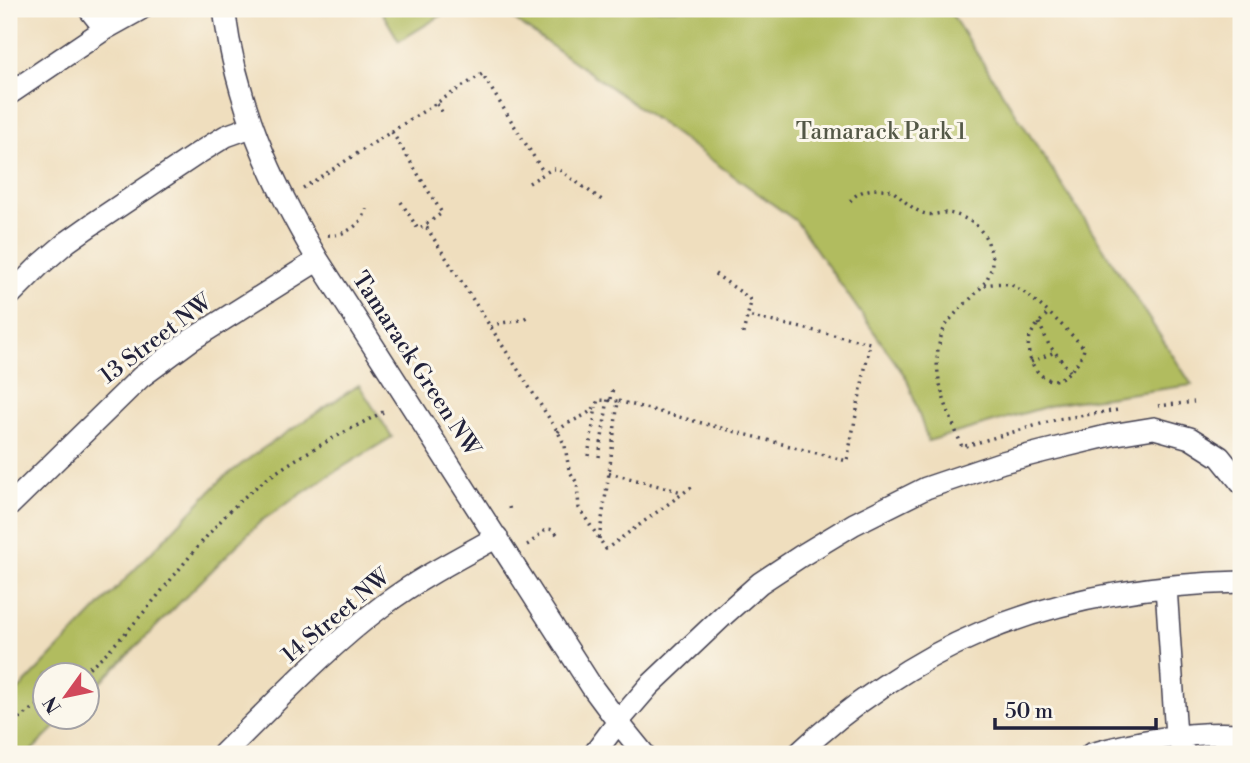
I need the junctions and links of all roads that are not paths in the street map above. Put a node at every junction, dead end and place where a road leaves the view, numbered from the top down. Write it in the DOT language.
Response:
graph roads {
  1 [pos="89,9"];
  2 [pos="141,9"];
  3 [pos="224,9"];
  4 [pos="105,29"];
  5 [pos="9,94"];
  6 [pos="251,127"];
  7 [pos="318,260"];
  8 [pos="9,296"];
  9 [pos="1241,483"];
  10 [pos="9,506"];
  11 [pos="497,537"];
  12 [pos="1241,582"];
  13 [pos="1166,587"];
  14 [pos="618,722"];
  15 [pos="1241,734"];
  16 [pos="1181,745"];
  17 [pos="223,754"];
  18 [pos="594,754"];
  19 [pos="644,754"];
  20 [pos="798,754"];
  21 [pos="1091,754"];
  1 -- 4 [label="street"];
  2 -- 4 [label="street"];
  3 -- 6 [label="street, Tamarack Green NW"];
  4 -- 5 [label="street"];
  6 -- 7 [label="street, Tamarack Green NW"];
  6 -- 8 [label="street"];
  7 -- 10 [label="street, 13 Street NW"];
  7 -- 11 [label="street, Tamarack Green NW"];
  9 -- 14 [label="street"];
  11 -- 14 [label="street, Tamarack Green NW"];
  11 -- 17 [label="street, 14 Street NW"];
  12 -- 13 [label="street"];
  13 -- 16 [label="street"];
  13 -- 20 [label="street"];
  14 -- 18 [label="street"];
  14 -- 19 [label="street, Tamarack Green NW"];
  15 -- 16 [label="street"];
  16 -- 21 [label="street"];
}
